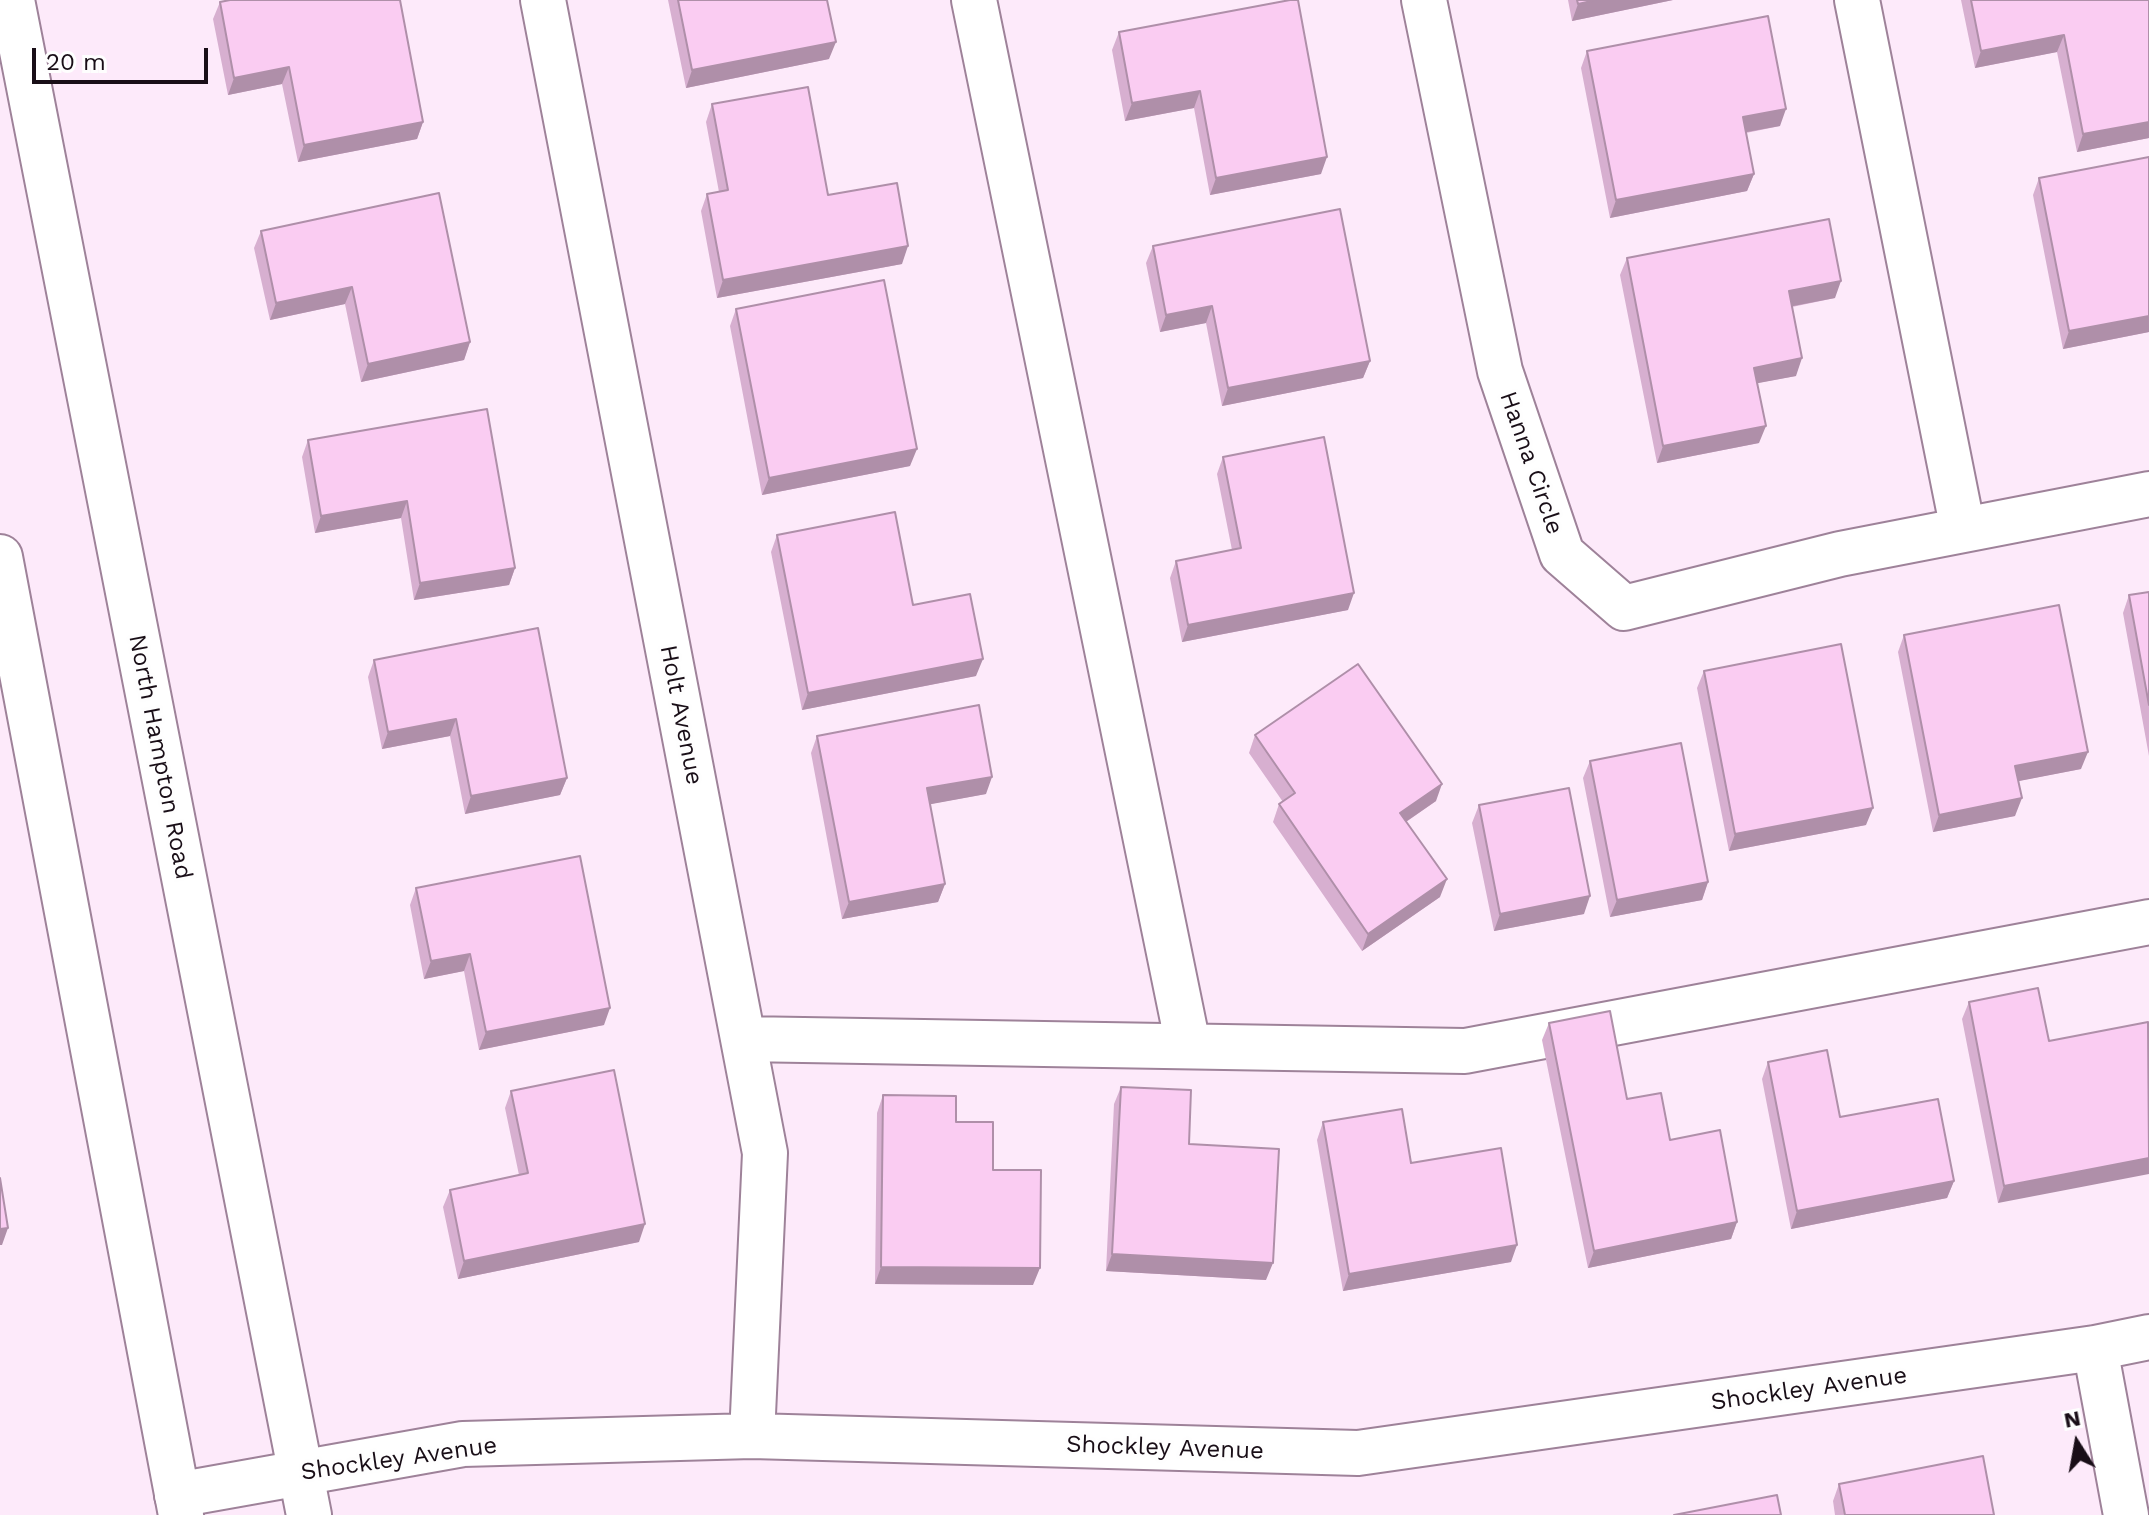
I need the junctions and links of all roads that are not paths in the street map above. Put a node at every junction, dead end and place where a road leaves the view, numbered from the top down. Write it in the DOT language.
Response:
graph roads {
  1 [pos="12,0"];
  2 [pos="543,0"];
  3 [pos="974,0"];
  4 [pos="1424,0"];
  5 [pos="1857,0"];
  6 [pos="2149,494"];
  7 [pos="1963,530"];
  8 [pos="0,557"];
  9 [pos="2149,922"];
  10 [pos="743,1039"];
  11 [pos="1188,1045"];
  12 [pos="2149,1337"];
  13 [pos="2095,1348"];
  14 [pos="752,1436"];
  15 [pos="300,1473"];
  16 [pos="179,1505"];
  17 [pos="309,1515"];
  18 [pos="2126,1515"];
  1 -- 15 [label="street, North Hampton Road"];
  2 -- 10 [label="street, Holt Avenue"];
  3 -- 11 [label="street"];
  4 -- 7 [label="street, Hanna Circle"];
  5 -- 7 [label="street"];
  6 -- 7 [label="street, Hanna Circle"];
  8 -- 16 [label="street"];
  9 -- 11 [label="street"];
  10 -- 11 [label="street"];
  10 -- 14 [label="street, Holt Avenue"];
  12 -- 13 [label="street, Shockley Avenue"];
  13 -- 14 [label="street, Shockley Avenue"];
  13 -- 18 [label="street"];
  14 -- 15 [label="street, Shockley Avenue"];
  15 -- 16 [label="street, Shockley Avenue"];
  15 -- 17 [label="street, North Hampton Road"];
}
